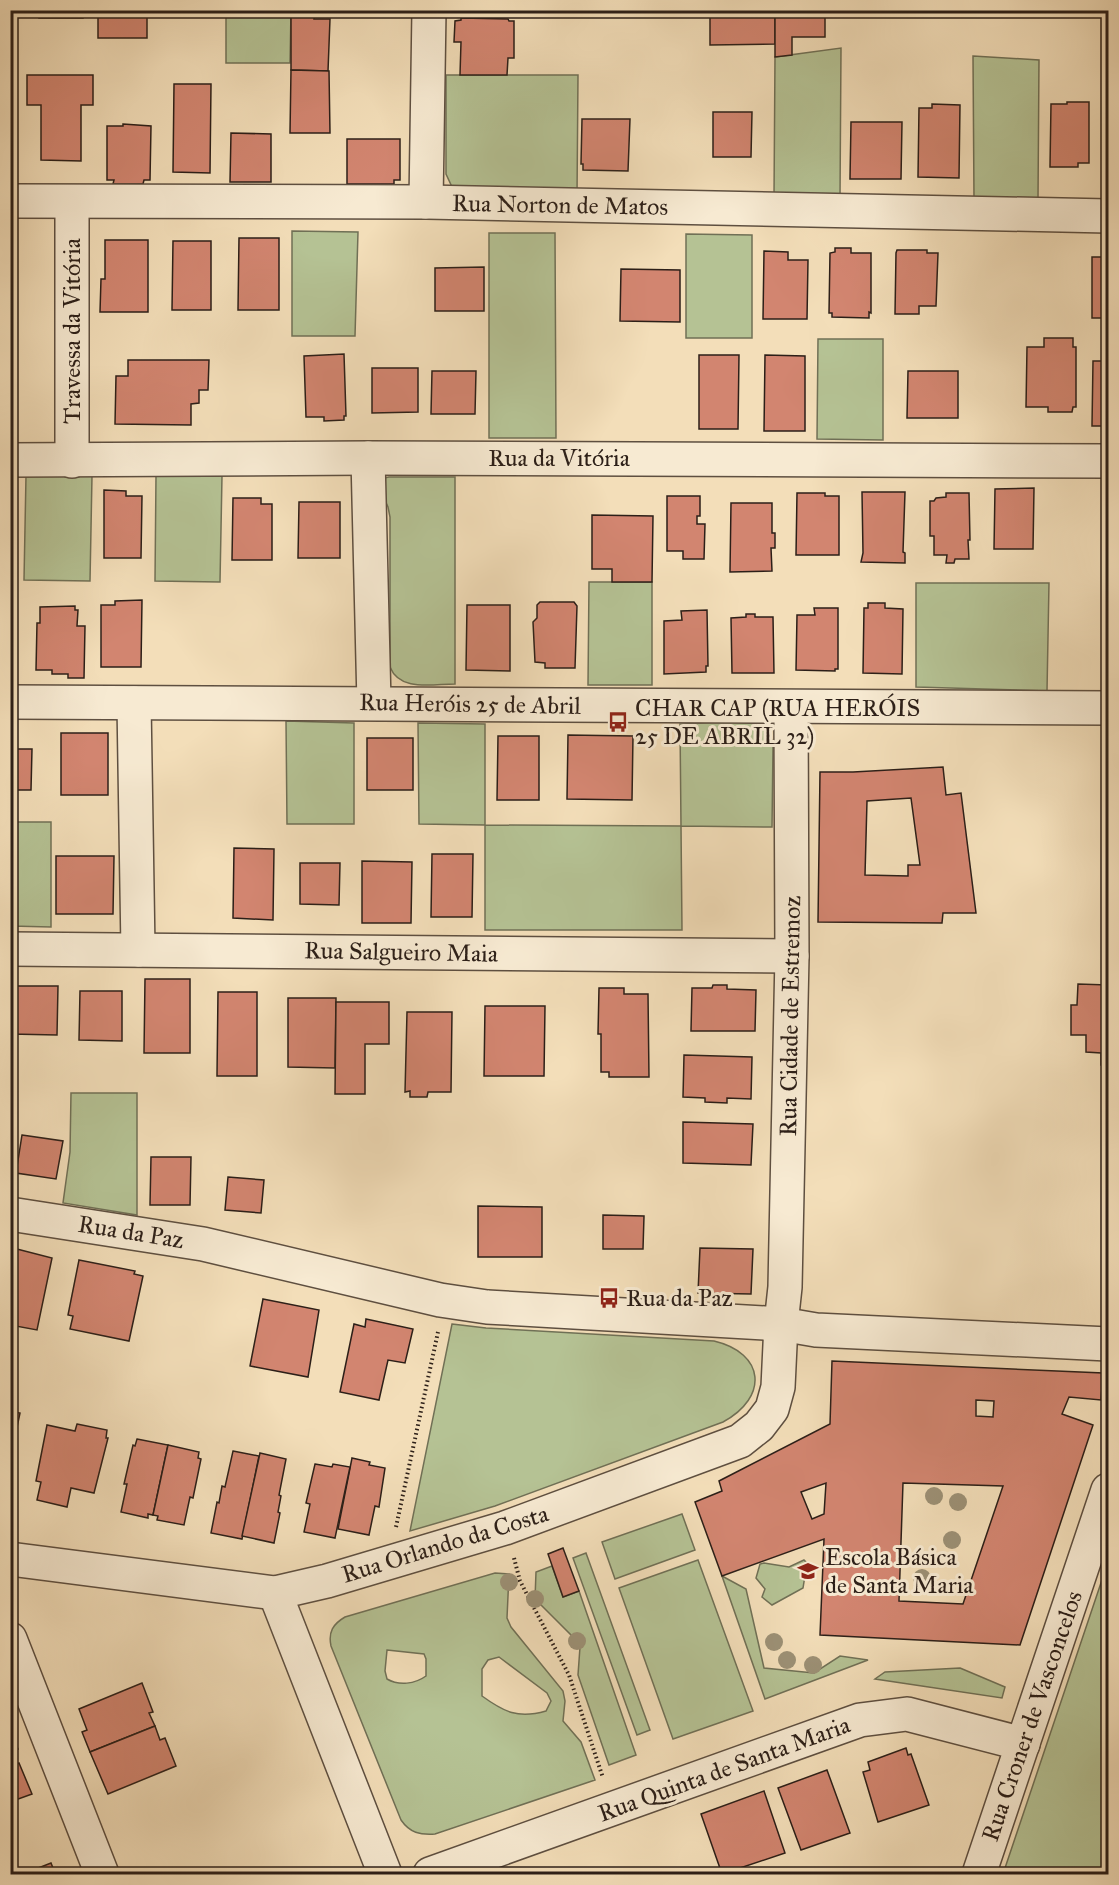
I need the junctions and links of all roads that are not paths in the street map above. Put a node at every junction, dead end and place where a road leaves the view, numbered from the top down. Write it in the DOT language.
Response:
graph roads {
  1 [pos="429,10"];
  2 [pos="10,201"];
  3 [pos="72,202"];
  4 [pos="426,202"];
  5 [pos="1108,216"];
  6 [pos="368,458"];
  7 [pos="10,460"];
  8 [pos="72,461"];
  9 [pos="1108,461"];
  10 [pos="10,702"];
  11 [pos="134,703"];
  12 [pos="374,703"];
  13 [pos="791,707"];
  14 [pos="1108,708"];
  15 [pos="10,949"];
  16 [pos="138,950"];
  17 [pos="792,956"];
  18 [pos="10,1214"];
  19 [pos="781,1324"];
  20 [pos="1108,1344"];
  21 [pos="1108,1490"];
  22 [pos="10,1559"];
  23 [pos="275,1593"];
  24 [pos="10,1640"];
  25 [pos="1023,1743"];
  26 [pos="102,1875"];
  27 [pos="385,1875"];
  28 [pos="429,1875"];
  29 [pos="979,1875"];
  1 -- 4 [label="street"];
  2 -- 3 [label="street, Rua Norton de Matos"];
  3 -- 4 [label="street, Rua Norton de Matos"];
  3 -- 8 [label="street, Travessa da Vitória"];
  4 -- 5 [label="street, Rua Norton de Matos"];
  6 -- 8 [label="street, Rua da Vitória"];
  6 -- 9 [label="street, Rua da Vitória"];
  6 -- 12 [label="street"];
  7 -- 8 [label="street, Rua da Vitória"];
  10 -- 11 [label="street, Rua Heróis 25 de Abril"];
  11 -- 12 [label="street, Rua Heróis 25 de Abril"];
  11 -- 16 [label="street"];
  12 -- 13 [label="street, Rua Heróis 25 de Abril"];
  13 -- 14 [label="street, Rua Heróis 25 de Abril"];
  13 -- 17 [label="street, Rua Cidade de Estremoz"];
  15 -- 16 [label="street, Rua Salgueiro Maia"];
  16 -- 17 [label="street, Rua Salgueiro Maia"];
  17 -- 19 [label="street, Rua Cidade de Estremoz"];
  18 -- 19 [label="street, Rua da Paz"];
  19 -- 20 [label="street, Rua da Paz"];
  19 -- 23 [label="street, Rua Orlando da Costa"];
  21 -- 25 [label="street, Rua Croner de Vasconcelos"];
  22 -- 23 [label="street, Rua Orlando da Costa"];
  23 -- 27 [label="street"];
  24 -- 26 [label="street"];
  25 -- 28 [label="street, Rua Quinta de Santa Maria"];
  25 -- 29 [label="street, Rua Croner de Vasconcelos"];
}
